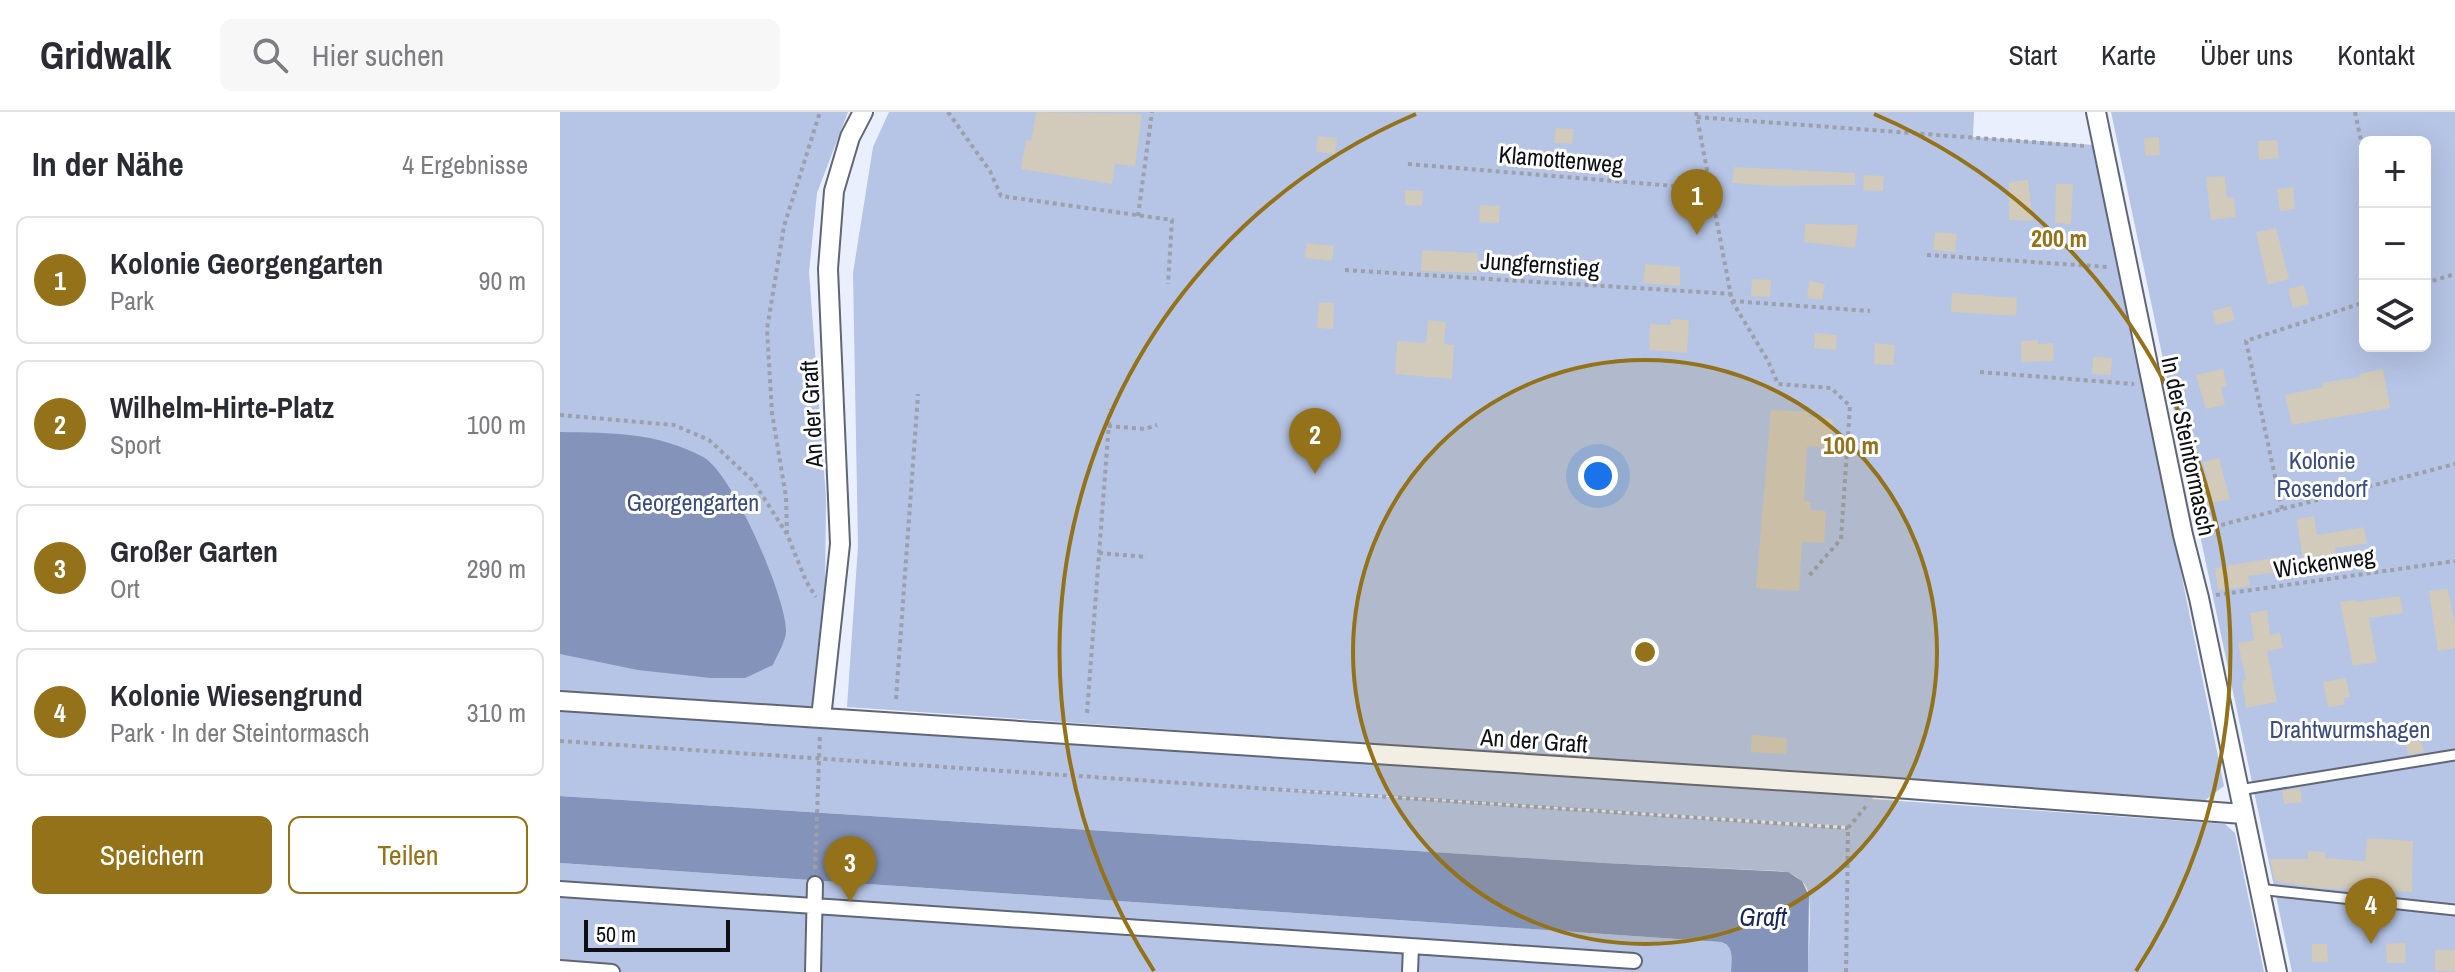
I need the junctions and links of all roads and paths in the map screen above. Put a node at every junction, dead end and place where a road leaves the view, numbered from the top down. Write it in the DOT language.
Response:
graph roads {
  1 [pos="820,112"];
  2 [pos="863,112"];
  3 [pos="948,112"];
  4 [pos="1152,112"];
  5 [pos="2096,112"];
  6 [pos="2355,112"];
  7 [pos="1696,115"];
  8 [pos="2360,136"];
  9 [pos="2103,148"];
  10 [pos="1408,164"];
  11 [pos="1711,189"];
  12 [pos="1138,216"];
  13 [pos="1927,255"];
  14 [pos="2128,268"];
  15 [pos="1345,270"];
  16 [pos="2455,274"];
  17 [pos="2431,281"];
  18 [pos="1168,284"];
  19 [pos="1732,294"];
  20 [pos="1732,301"];
  21 [pos="2359,304"];
  22 [pos="1870,311"];
  23 [pos="1980,372"];
  24 [pos="2152,385"];
  25 [pos="918,394"];
  26 [pos="1110,409"];
  27 [pos="560,415"];
  28 [pos="1157,425"];
  29 [pos="1108,426"];
  30 [pos="2455,464"];
  31 [pos="2282,509"];
  32 [pos="787,534"];
  33 [pos="2183,535"];
  34 [pos="1099,553"];
  35 [pos="1147,557"];
  36 [pos="2455,561"];
  37 [pos="1808,577"];
  38 [pos="2199,598"];
  39 [pos="832,623"];
  40 [pos="896,699"];
  41 [pos="560,701"];
  42 [pos="1087,713"];
  43 [pos="821,718"];
  44 [pos="560,741"];
  45 [pos="2455,755"];
  46 [pos="819,760"];
  47 [pos="1882,787"];
  48 [pos="2239,790"];
  49 [pos="2243,814"];
  50 [pos="1848,828"];
  51 [pos="815,884"];
  52 [pos="560,889"];
  53 [pos="2258,889"];
  54 [pos="815,906"];
  55 [pos="2455,910"];
  56 [pos="1411,946"];
  57 [pos="1634,961"];
  58 [pos="560,968"];
  59 [pos="612,972"];
  60 [pos="813,972"];
  61 [pos="1410,972"];
  62 [pos="1846,972"];
  63 [pos="2277,972"];
  1 -- 32 [label="path"];
  2 -- 39 [label="street, An der Graft"];
  3 -- 12 [label="path"];
  4 -- 12 [label="path"];
  5 -- 9 [label="street, In der Steintormasch"];
  6 -- 8 [label="path"];
  7 -- 9 [label="path"];
  7 -- 11 [label="path"];
  9 -- 14 [label="street, In der Steintormasch"];
  10 -- 11 [label="path, Klamottenweg"];
  11 -- 19 [label="path"];
  12 -- 18 [label="path"];
  13 -- 14 [label="path"];
  14 -- 24 [label="street, In der Steintormasch"];
  15 -- 19 [label="path, Jungfernstieg"];
  16 -- 17 [label="path"];
  19 -- 20 [label="path"];
  20 -- 22 [label="path"];
  20 -- 37 [label="path"];
  21 -- 31 [label="path"];
  23 -- 24 [label="path"];
  24 -- 33 [label="street, In der Steintormasch"];
  25 -- 40 [label="path"];
  26 -- 29 [label="path"];
  27 -- 32 [label="path"];
  28 -- 29 [label="path"];
  29 -- 34 [label="path"];
  30 -- 31 [label="path"];
  31 -- 33 [label="path"];
  32 -- 39 [label="path"];
  33 -- 38 [label="street, In der Steintormasch"];
  34 -- 35 [label="path"];
  34 -- 42 [label="path"];
  36 -- 38 [label="path, Wickenweg"];
  38 -- 48 [label="street, In der Steintormasch"];
  39 -- 43 [label="street, An der Graft"];
  41 -- 43 [label="street, An der Graft"];
  43 -- 46 [label="path"];
  43 -- 47 [label="street, An der Graft"];
  44 -- 46 [label="path"];
  45 -- 48 [label="lane"];
  46 -- 50 [label="path"];
  46 -- 51 [label="path"];
  47 -- 49 [label="street, An der Graft"];
  47 -- 50 [label="path"];
  48 -- 49 [label="street, In der Steintormasch"];
  49 -- 53 [label="street, In der Steintormasch"];
  50 -- 62 [label="path"];
  51 -- 54 [label="street"];
  52 -- 54 [label="street"];
  53 -- 55 [label="lane"];
  53 -- 63 [label="street, In der Steintormasch"];
  54 -- 56 [label="street"];
  54 -- 60 [label="street"];
  56 -- 57 [label="street"];
  56 -- 61 [label="street"];
  58 -- 59 [label="street"];
}
